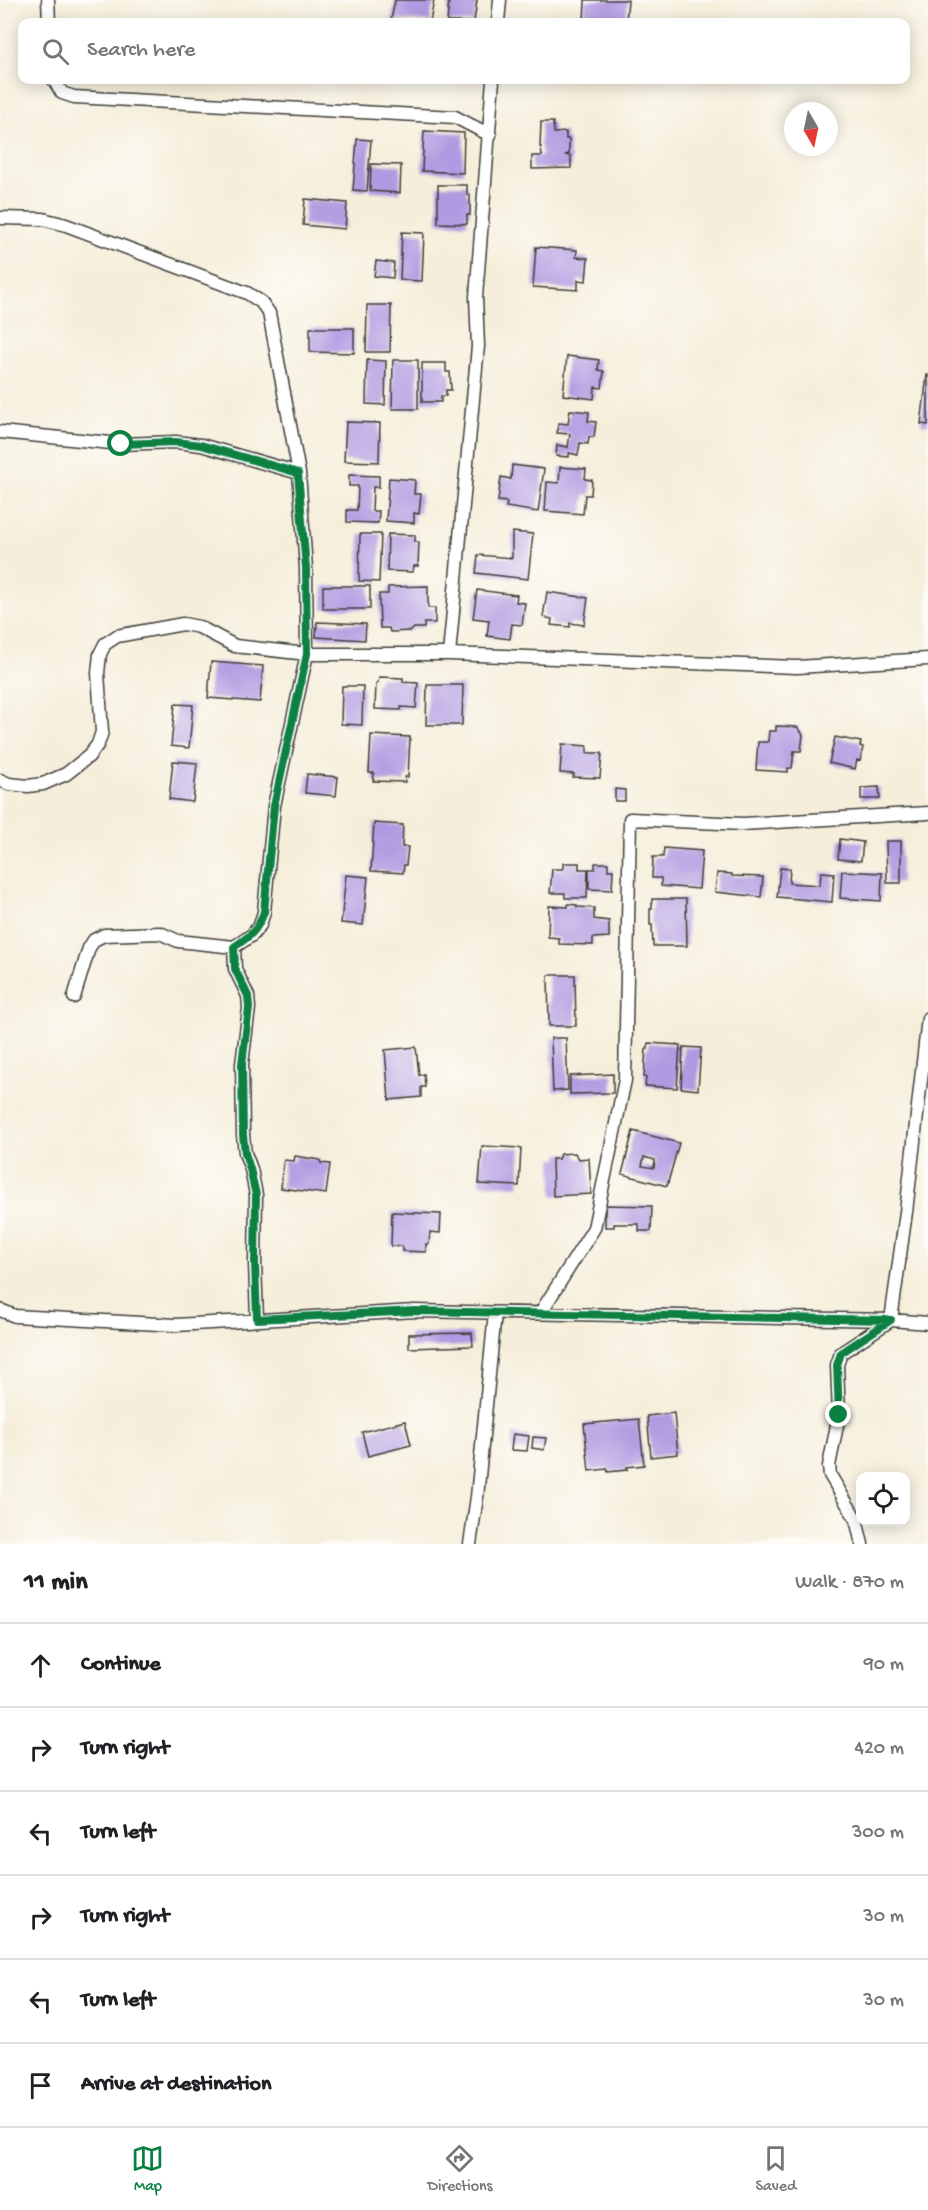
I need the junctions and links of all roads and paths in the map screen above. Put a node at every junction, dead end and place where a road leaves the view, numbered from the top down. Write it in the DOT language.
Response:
graph roads {
  1 [pos="48,0"];
  2 [pos="500,0"];
  3 [pos="49,18"];
  4 [pos="498,18"];
  5 [pos="56,84"];
  6 [pos="493,84"];
  7 [pos="490,135"];
  8 [pos="0,218"];
  9 [pos="0,432"];
  10 [pos="298,473"];
  11 [pos="307,654"];
  12 [pos="449,654"];
  13 [pos="928,659"];
  14 [pos="0,780"];
  15 [pos="928,813"];
  16 [pos="234,947"];
  17 [pos="74,997"];
  18 [pos="928,1018"];
  19 [pos="0,1310"];
  20 [pos="541,1312"];
  21 [pos="495,1313"];
  22 [pos="257,1319"];
  23 [pos="891,1320"];
  24 [pos="928,1323"];
  25 [pos="470,1544"];
  26 [pos="862,1544"];
  1 -- 3 [label="street"];
  2 -- 4 [label="street"];
  5 -- 7 [label="street"];
  6 -- 7 [label="street"];
  7 -- 12 [label="street"];
  8 -- 10 [label="street"];
  9 -- 10 [label="street"];
  10 -- 11 [label="street"];
  11 -- 12 [label="street"];
  11 -- 14 [label="street"];
  11 -- 16 [label="street"];
  12 -- 13 [label="street"];
  15 -- 20 [label="street"];
  16 -- 17 [label="street"];
  16 -- 22 [label="street"];
  18 -- 23 [label="street"];
  19 -- 22 [label="street"];
  20 -- 21 [label="street"];
  20 -- 23 [label="street"];
  21 -- 22 [label="street"];
  21 -- 25 [label="street"];
  23 -- 24 [label="street"];
  23 -- 26 [label="street"];
}
